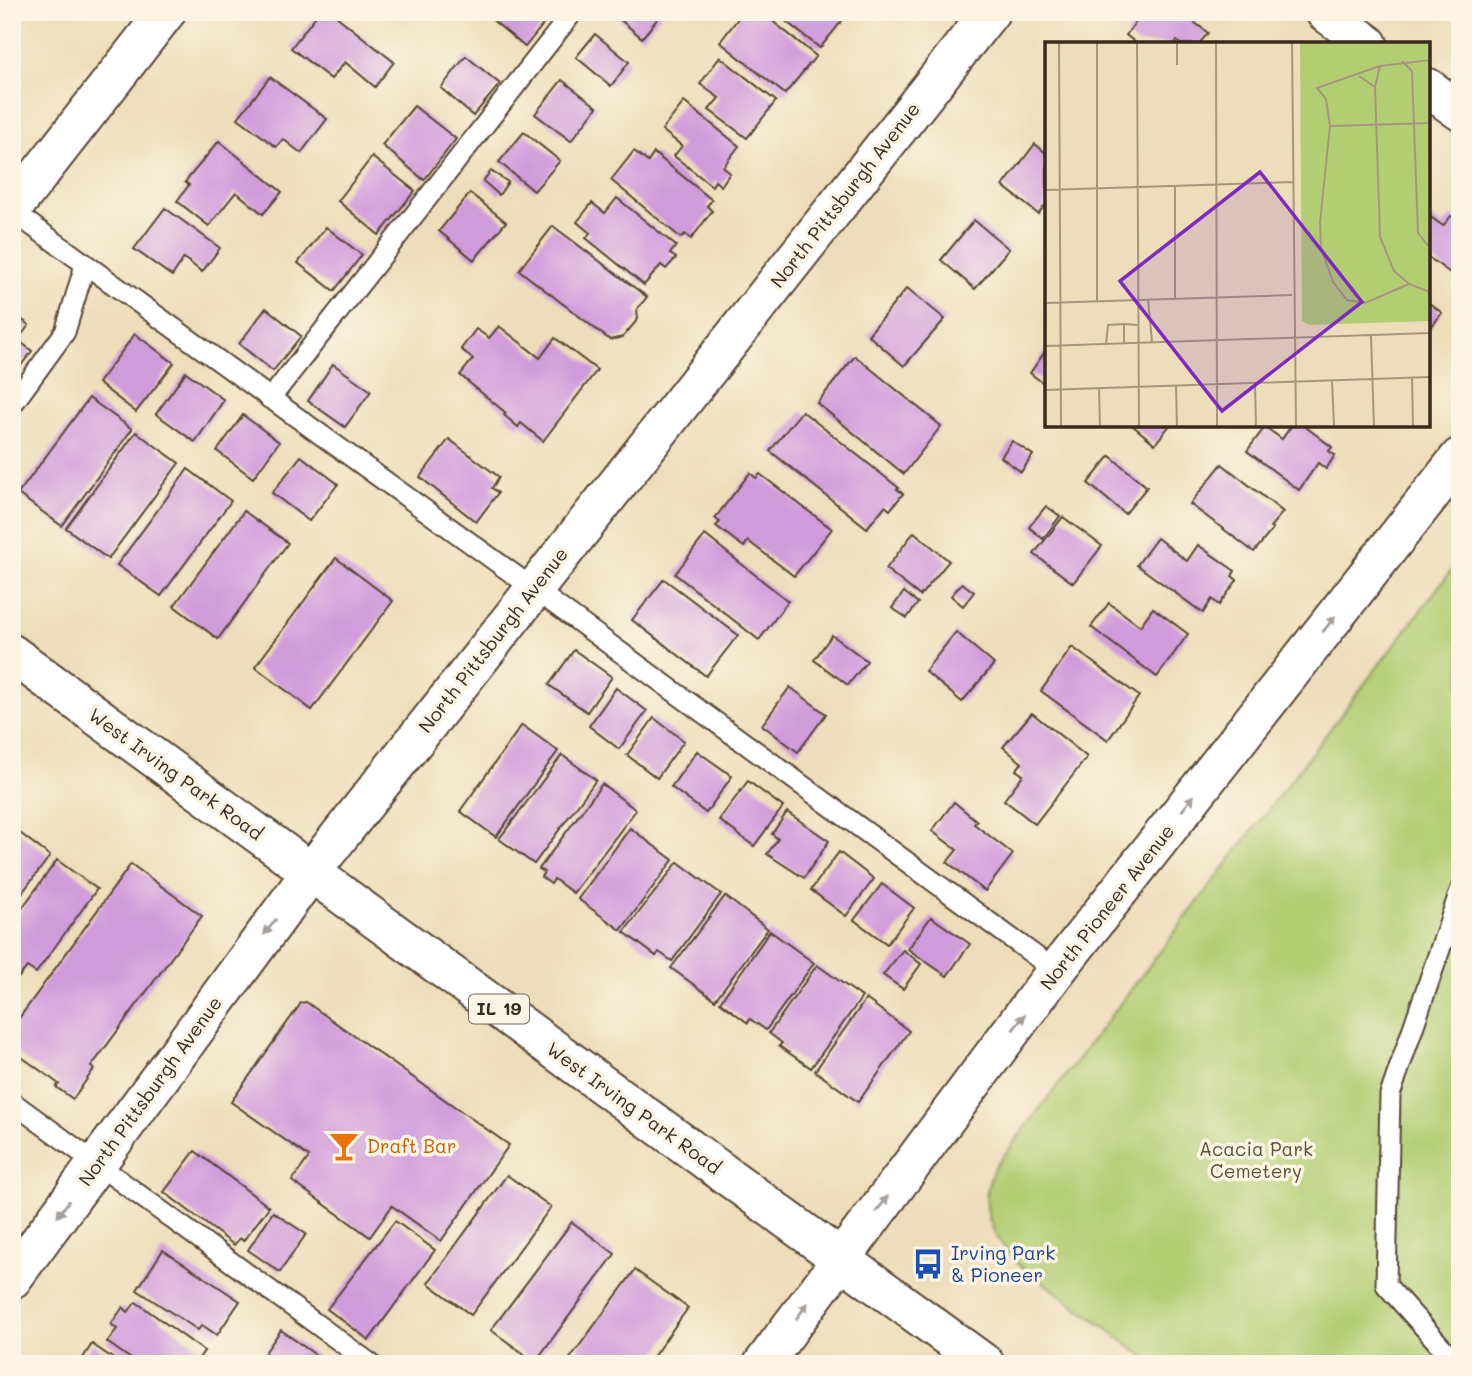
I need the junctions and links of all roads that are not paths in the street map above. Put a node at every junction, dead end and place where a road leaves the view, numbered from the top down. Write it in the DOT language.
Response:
graph roads {
  1 [pos="166,12"];
  2 [pos="572,12"];
  3 [pos="990,12"];
  4 [pos="1325,12"];
  5 [pos="1365,42"];
  6 [pos="1430,89"];
  7 [pos="1460,111"];
  8 [pos="12,210"];
  9 [pos="85,265"];
  10 [pos="270,399"];
  11 [pos="12,405"];
  12 [pos="1460,457"];
  13 [pos="534,589"];
  14 [pos="12,654"];
  15 [pos="311,872"];
  16 [pos="1460,891"];
  17 [pos="1056,971"];
  18 [pos="12,1102"];
  19 [pos="97,1164"];
  20 [pos="841,1258"];
  21 [pos="12,1279"];
  22 [pos="361,1361"];
  23 [pos="763,1364"];
  24 [pos="985,1364"];
  25 [pos="1457,1364"];
  1 -- 8 [label="street"];
  2 -- 10 [label="lane"];
  3 -- 13 [label="street, North Pittsburgh Avenue"];
  4 -- 5 [label="street"];
  6 -- 7 [label="street"];
  8 -- 9 [label="lane"];
  9 -- 10 [label="lane"];
  9 -- 11 [label="lane"];
  10 -- 13 [label="lane"];
  17 -- 12 [label="street, North Pioneer Avenue, one-way"];
  13 -- 15 [label="street, North Pittsburgh Avenue"];
  13 -- 17 [label="lane"];
  14 -- 15 [label="street, West Irving Park Road / IL 19"];
  15 -- 19 [label="street, North Pittsburgh Avenue, one-way"];
  15 -- 20 [label="street, West Irving Park Road / IL 19"];
  16 -- 25 [label="lane"];
  20 -- 17 [label="street, North Pioneer Avenue, one-way"];
  18 -- 19 [label="lane"];
  19 -- 21 [label="street, North Pittsburgh Avenue, one-way"];
  19 -- 22 [label="lane"];
  23 -- 20 [label="street, North Pioneer Avenue, one-way"];
  20 -- 24 [label="street, West Irving Park Road / IL 19"];
}
